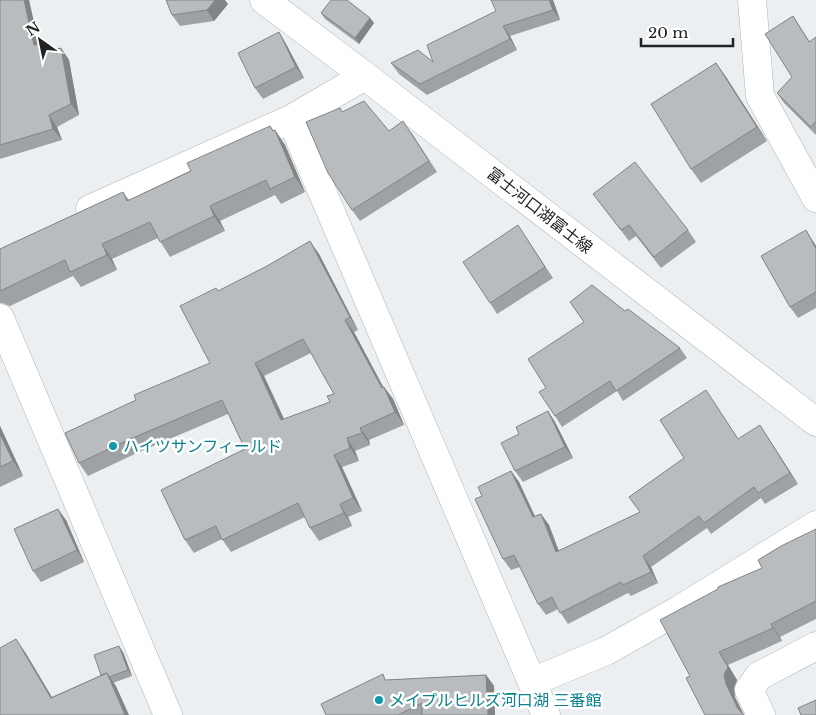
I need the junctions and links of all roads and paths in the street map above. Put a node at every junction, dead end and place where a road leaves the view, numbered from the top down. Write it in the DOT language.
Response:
graph roads {
  1 [pos="264,0"];
  2 [pos="752,0"];
  3 [pos="365,76"];
  4 [pos="291,119"];
  5 [pos="816,198"];
  6 [pos="64,221"];
  7 [pos="0,318"];
  8 [pos="816,422"];
  9 [pos="816,525"];
  10 [pos="816,646"];
  11 [pos="532,682"];
  12 [pos="168,715"];
  13 [pos="546,715"];
  14 [pos="761,715"];
  1 -- 3 [label="street, 富士河口湖富士線"];
  2 -- 5 [label="street"];
  3 -- 4 [label="street"];
  3 -- 8 [label="street, 富士河口湖富士線"];
  4 -- 6 [label="street"];
  4 -- 11 [label="street"];
  7 -- 12 [label="street"];
  9 -- 11 [label="street"];
  10 -- 14 [label="street"];
  11 -- 13 [label="street"];
}
